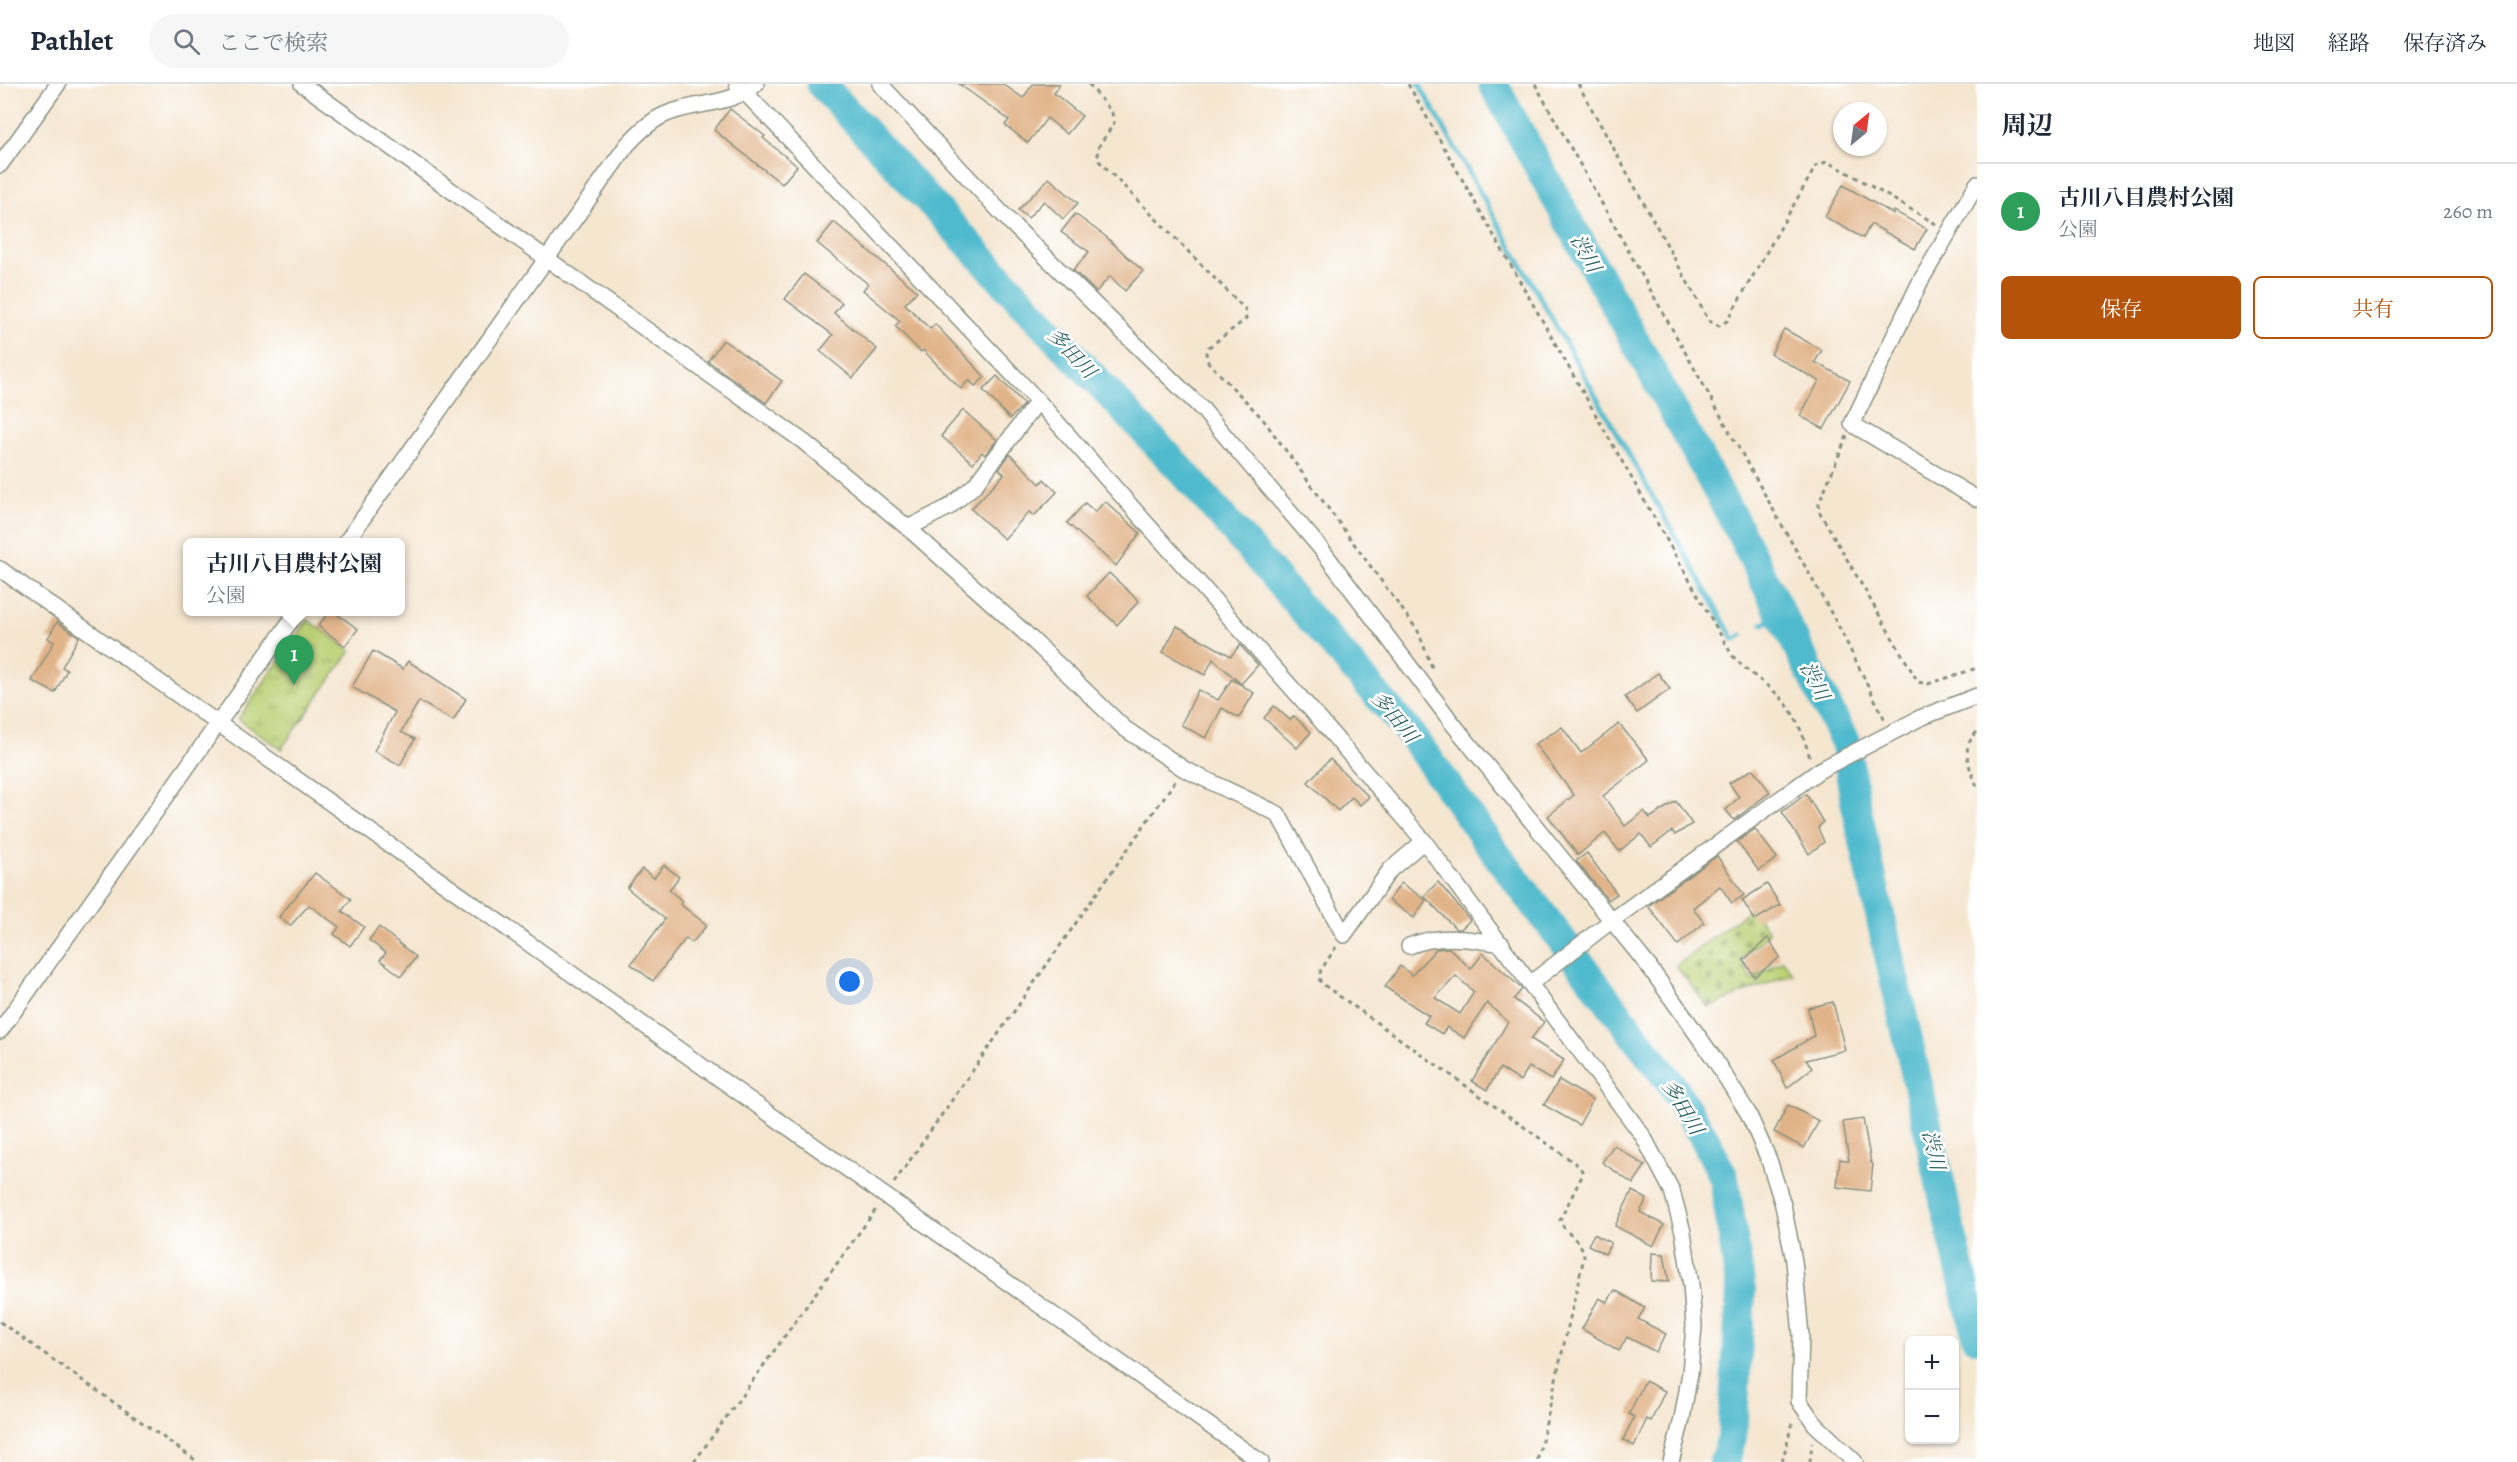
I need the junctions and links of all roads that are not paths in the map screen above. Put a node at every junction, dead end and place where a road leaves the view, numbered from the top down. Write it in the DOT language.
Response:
graph roads {
  1 [pos="58,84"];
  2 [pos="302,84"];
  3 [pos="880,84"];
  4 [pos="748,87"];
  5 [pos="0,165"];
  6 [pos="1977,184"];
  7 [pos="546,258"];
  8 [pos="1038,401"];
  9 [pos="1977,499"];
  10 [pos="908,528"];
  11 [pos="350,538"];
  12 [pos="0,569"];
  13 [pos="294,616"];
  14 [pos="1977,696"];
  15 [pos="218,723"];
  16 [pos="1424,841"];
  17 [pos="1608,924"];
  18 [pos="1502,944"];
  19 [pos="1409,946"];
  20 [pos="1537,979"];
  21 [pos="0,1031"];
  22 [pos="1261,1462"];
  23 [pos="1671,1462"];
  24 [pos="1855,1462"];
  1 -- 5 [label="street"];
  2 -- 7 [label="street"];
  3 -- 17 [label="street"];
  4 -- 7 [label="street"];
  4 -- 8 [label="street"];
  6 -- 9 [label="street"];
  7 -- 10 [label="street"];
  7 -- 11 [label="street"];
  8 -- 10 [label="street"];
  8 -- 16 [label="street"];
  10 -- 16 [label="street"];
  12 -- 15 [label="street"];
  13 -- 15 [label="street"];
  14 -- 17 [label="street"];
  15 -- 21 [label="street"];
  15 -- 22 [label="street"];
  16 -- 18 [label="street"];
  17 -- 20 [label="street"];
  17 -- 24 [label="street"];
  18 -- 19 [label="street"];
  18 -- 20 [label="street"];
  20 -- 23 [label="street"];
}
